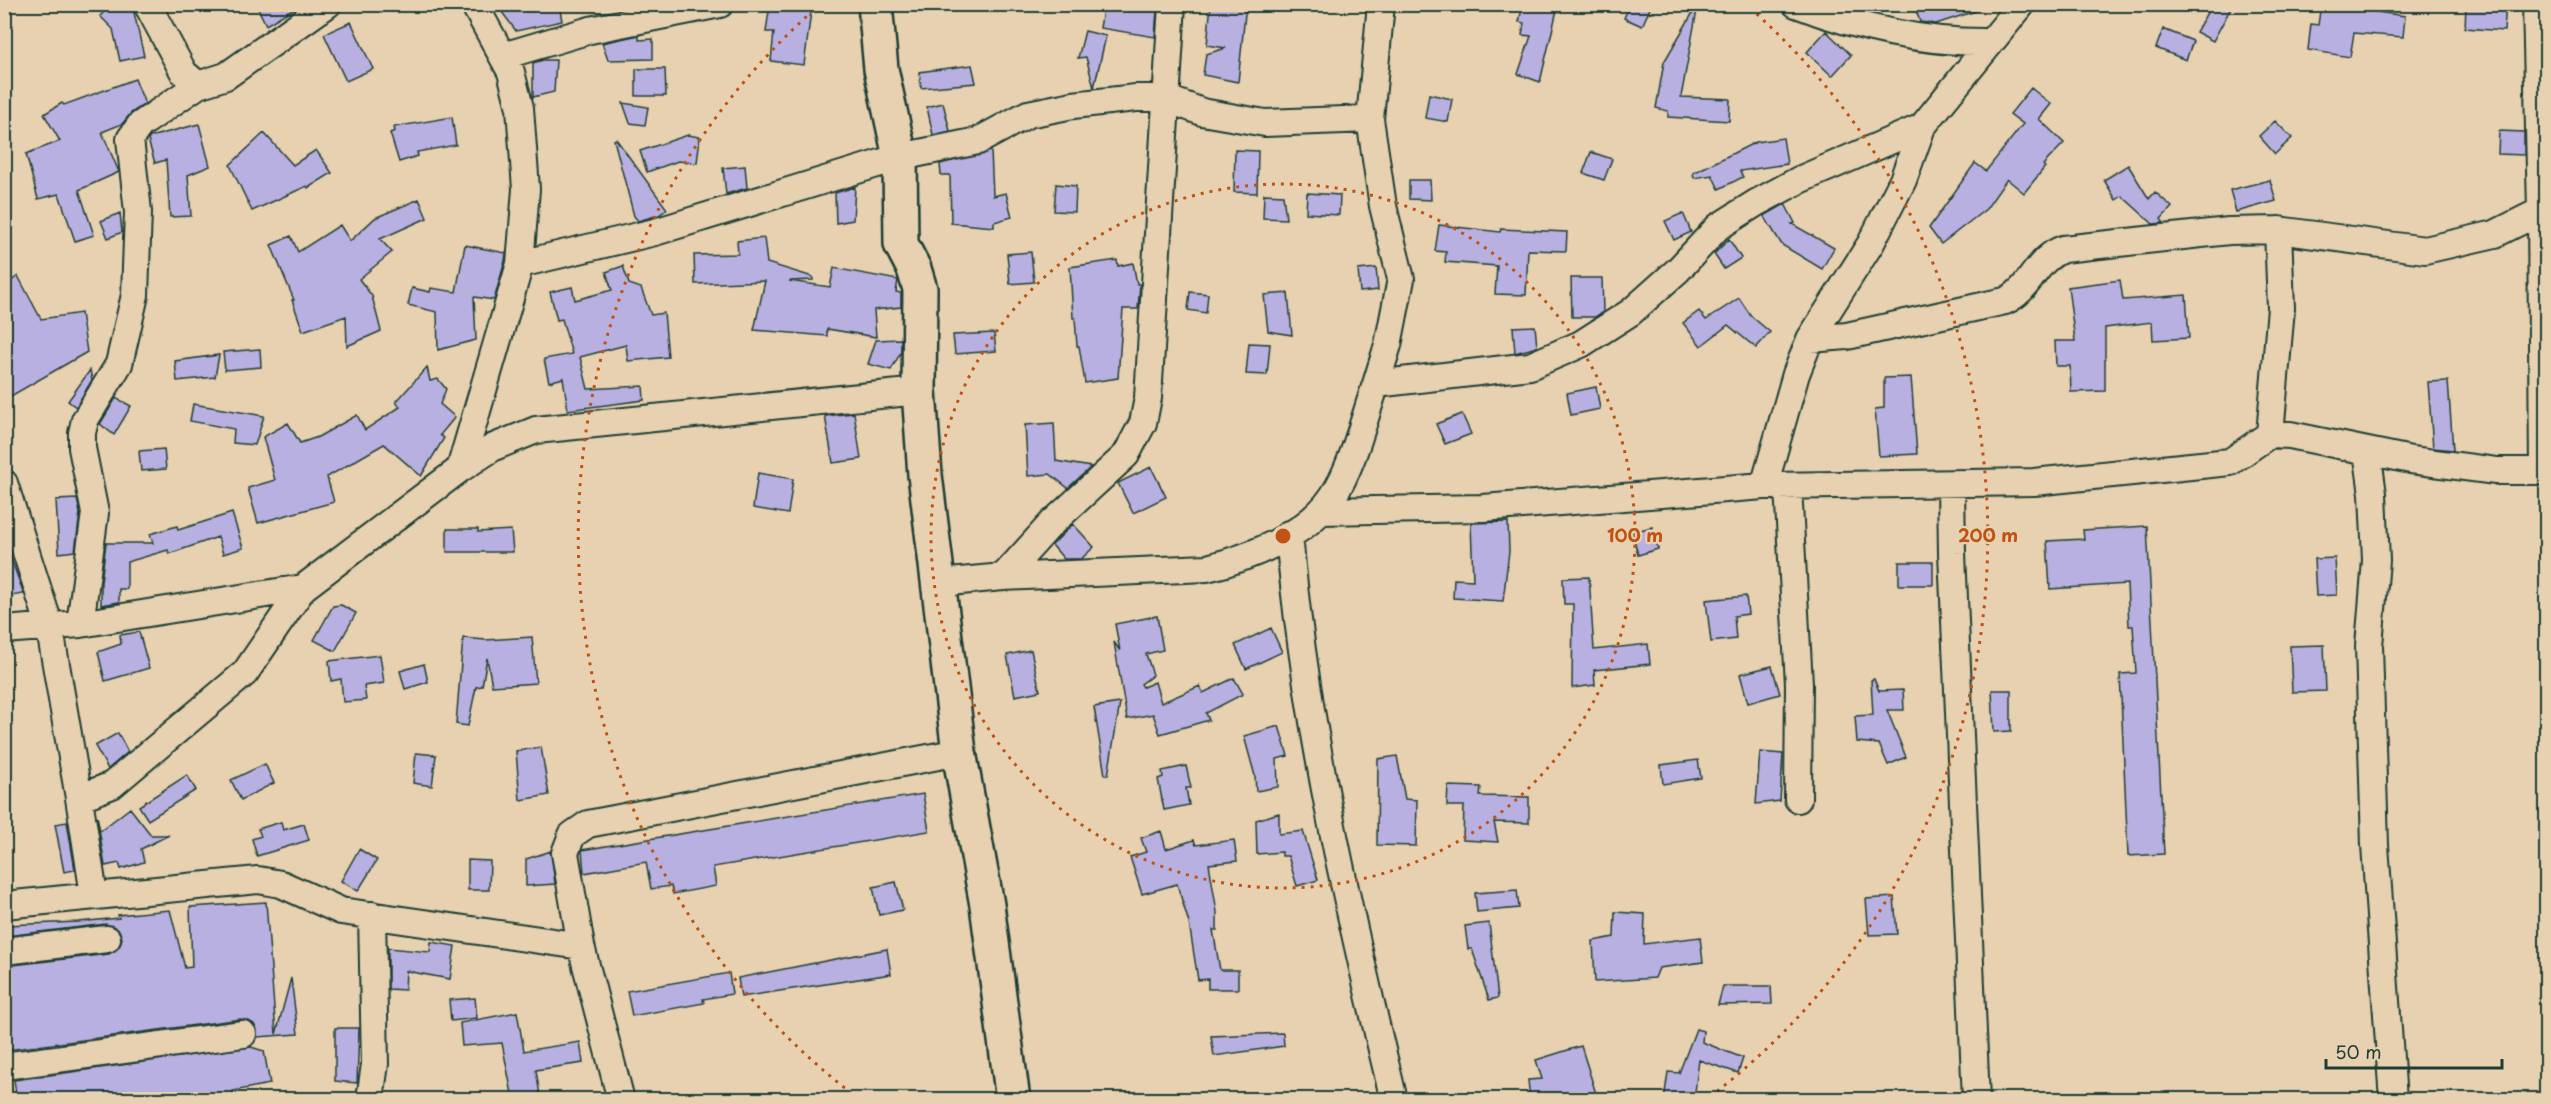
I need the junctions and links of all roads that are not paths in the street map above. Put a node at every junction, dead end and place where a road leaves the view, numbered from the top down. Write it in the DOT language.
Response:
graph roads {
  1 [pos="147,4"];
  2 [pos="328,4"];
  3 [pos="474,4"];
  4 [pos="720,4"];
  5 [pos="875,4"];
  6 [pos="1172,4"];
  7 [pos="1381,4"];
  8 [pos="1796,4"];
  9 [pos="2022,4"];
  10 [pos="2536,4"];
  11 [pos="1989,42"];
  12 [pos="503,56"];
  13 [pos="198,85"];
  14 [pos="1165,98"];
  15 [pos="1370,119"];
  16 [pos="1922,127"];
  17 [pos="900,157"];
  18 [pos="2543,175"];
  19 [pos="2541,211"];
  20 [pos="2278,230"];
  21 [pos="520,264"];
  22 [pos="1810,339"];
  23 [pos="1376,384"];
  24 [pos="919,391"];
  25 [pos="2270,434"];
  26 [pos="2367,451"];
  27 [pos="460,469"];
  28 [pos="2545,471"];
  29 [pos="4,483"];
  30 [pos="1951,485"];
  31 [pos="1776,487"];
  32 [pos="1321,511"];
  33 [pos="1289,534"];
  34 [pos="1003,578"];
  35 [pos="939,584"];
  36 [pos="303,588"];
  37 [pos="50,624"];
  38 [pos="80,624"];
  39 [pos="4,630"];
  40 [pos="959,752"];
  41 [pos="80,798"];
  42 [pos="1798,799"];
  43 [pos="94,895"];
  44 [pos="4,905"];
  45 [pos="372,915"];
  46 [pos="107,939"];
  47 [pos="580,946"];
  48 [pos="4,951"];
  49 [pos="243,1034"];
  50 [pos="4,1066"];
  51 [pos="371,1092"];
  52 [pos="621,1100"];
  53 [pos="1013,1100"];
  54 [pos="1394,1100"];
  55 [pos="1976,1100"];
  56 [pos="2393,1100"];
  1 -- 13 [label="street"];
  2 -- 13 [label="street"];
  3 -- 12 [label="street"];
  4 -- 12 [label="street"];
  5 -- 17 [label="street"];
  6 -- 14 [label="street"];
  7 -- 15 [label="street"];
  8 -- 11 [label="street"];
  9 -- 11 [label="street"];
  10 -- 18 [label="street"];
  11 -- 16 [label="street"];
  12 -- 21 [label="street"];
  13 -- 38 [label="street"];
  14 -- 15 [label="street"];
  14 -- 17 [label="street"];
  14 -- 34 [label="street"];
  15 -- 23 [label="street"];
  16 -- 22 [label="street"];
  16 -- 23 [label="street"];
  17 -- 21 [label="street"];
  17 -- 24 [label="street"];
  18 -- 19 [label="street"];
  19 -- 20 [label="street"];
  19 -- 28 [label="street"];
  20 -- 22 [label="street"];
  20 -- 25 [label="street"];
  21 -- 27 [label="street"];
  22 -- 31 [label="street"];
  23 -- 32 [label="street"];
  24 -- 27 [label="street"];
  24 -- 35 [label="street"];
  25 -- 26 [label="street"];
  25 -- 30 [label="street"];
  26 -- 28 [label="street"];
  26 -- 56 [label="street"];
  27 -- 36 [label="street"];
  29 -- 37 [label="street"];
  30 -- 31 [label="street"];
  30 -- 55 [label="street"];
  31 -- 32 [label="street"];
  31 -- 42 [label="street"];
  32 -- 33 [label="street"];
  33 -- 34 [label="street"];
  33 -- 54 [label="street"];
  34 -- 35 [label="street"];
  35 -- 40 [label="street"];
  36 -- 38 [label="street"];
  36 -- 41 [label="street"];
  37 -- 38 [label="street"];
  37 -- 39 [label="street"];
  37 -- 41 [label="street"];
  40 -- 47 [label="street"];
  40 -- 53 [label="street"];
  41 -- 43 [label="street"];
  43 -- 44 [label="street"];
  43 -- 45 [label="street"];
  45 -- 47 [label="street"];
  45 -- 51 [label="street"];
  46 -- 48 [label="street"];
  47 -- 52 [label="street"];
  49 -- 50 [label="street"];
}
